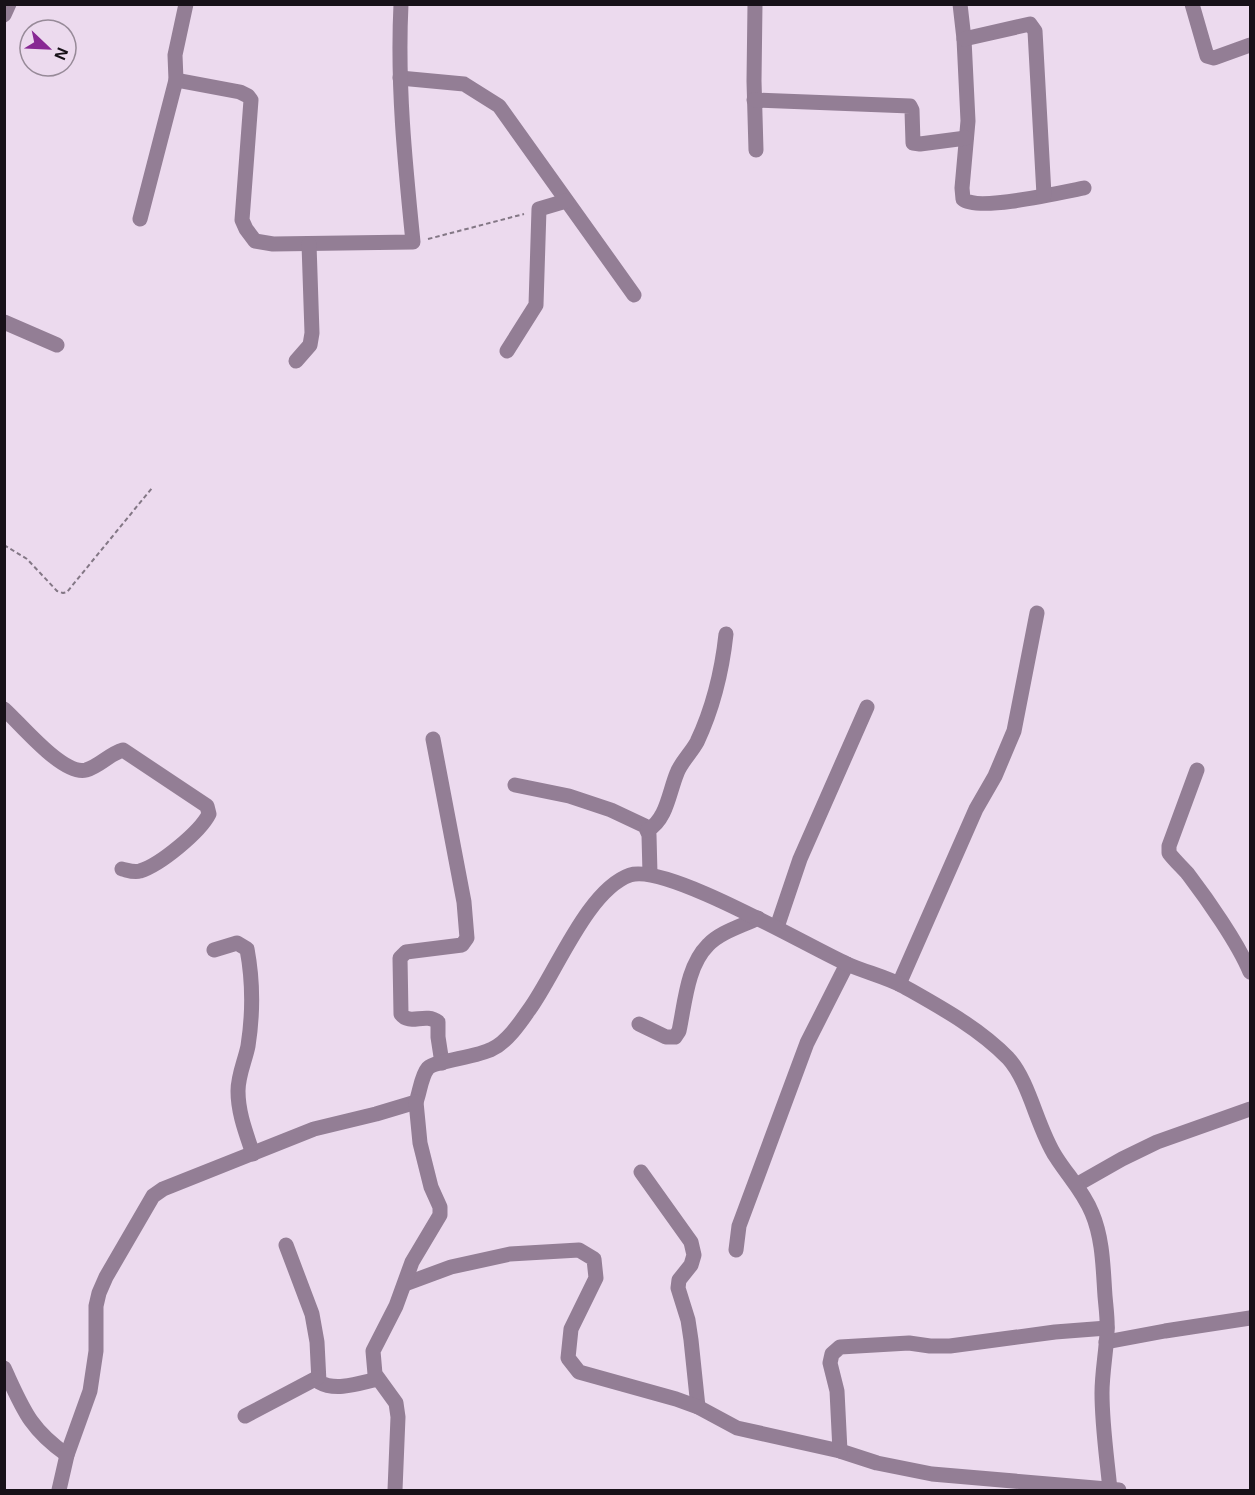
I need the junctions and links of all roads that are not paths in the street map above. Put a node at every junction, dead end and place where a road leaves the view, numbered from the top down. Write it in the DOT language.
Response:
graph roads {
  1 [pos="9,4"];
  2 [pos="186,4"];
  3 [pos="402,4"];
  4 [pos="755,4"];
  5 [pos="960,4"];
  6 [pos="1192,4"];
  7 [pos="4,15"];
  8 [pos="964,39"];
  9 [pos="1251,45"];
  10 [pos="400,78"];
  11 [pos="176,80"];
  12 [pos="754,100"];
  13 [pos="966,138"];
  14 [pos="756,150"];
  15 [pos="1084,188"];
  16 [pos="1044,195"];
  17 [pos="566,201"];
  18 [pos="140,219"];
  19 [pos="309,244"];
  20 [pos="634,295"];
  21 [pos="4,322"];
  22 [pos="57,345"];
  23 [pos="507,351"];
  24 [pos="296,361"];
  25 [pos="1037,613"];
  26 [pos="726,634"];
  27 [pos="867,707"];
  28 [pos="4,709"];
  29 [pos="433,739"];
  30 [pos="1197,770"];
  31 [pos="515,785"];
  32 [pos="648,830"];
  33 [pos="122,869"];
  34 [pos="650,874"];
  35 [pos="758,918"];
  36 [pos="777,927"];
  37 [pos="214,950"];
  38 [pos="847,964"];
  39 [pos="1251,972"];
  40 [pos="899,984"];
  41 [pos="639,1024"];
  42 [pos="442,1063"];
  43 [pos="416,1102"];
  44 [pos="1251,1109"];
  45 [pos="253,1154"];
  46 [pos="641,1172"];
  47 [pos="1078,1185"];
  48 [pos="286,1245"];
  49 [pos="736,1250"];
  50 [pos="405,1284"];
  51 [pos="1251,1318"];
  52 [pos="1107,1335"];
  53 [pos="4,1368"];
  54 [pos="317,1378"];
  55 [pos="378,1378"];
  56 [pos="698,1407"];
  57 [pos="245,1416"];
  58 [pos="840,1451"];
  59 [pos="67,1455"];
  60 [pos="1113,1490"];
  61 [pos="59,1491"];
  62 [pos="395,1491"];
  1 -- 7 [label="street"];
  2 -- 11 [label="street"];
  3 -- 10 [label="street"];
  4 -- 12 [label="street"];
  5 -- 8 [label="street"];
  6 -- 9 [label="street"];
  8 -- 13 [label="street"];
  8 -- 16 [label="street"];
  10 -- 17 [label="street"];
  10 -- 19 [label="street"];
  11 -- 18 [label="street"];
  11 -- 19 [label="street"];
  12 -- 13 [label="street"];
  12 -- 14 [label="street"];
  13 -- 16 [label="street"];
  15 -- 16 [label="street"];
  17 -- 20 [label="street"];
  17 -- 23 [label="street"];
  19 -- 24 [label="street"];
  21 -- 22 [label="street"];
  25 -- 40 [label="street"];
  26 -- 32 [label="street"];
  27 -- 36 [label="street"];
  28 -- 33 [label="street"];
  29 -- 42 [label="street"];
  30 -- 39 [label="street"];
  31 -- 32 [label="street"];
  32 -- 34 [label="street"];
  34 -- 35 [label="street"];
  34 -- 42 [label="street"];
  35 -- 36 [label="street"];
  35 -- 41 [label="street"];
  36 -- 38 [label="street"];
  37 -- 45 [label="street"];
  38 -- 40 [label="street"];
  38 -- 49 [label="street"];
  40 -- 47 [label="street"];
  42 -- 43 [label="street"];
  43 -- 45 [label="street"];
  43 -- 50 [label="street"];
  44 -- 47 [label="street"];
  45 -- 59 [label="street"];
  46 -- 56 [label="street"];
  47 -- 52 [label="street"];
  48 -- 54 [label="street"];
  50 -- 55 [label="street"];
  50 -- 56 [label="street"];
  51 -- 52 [label="street"];
  52 -- 58 [label="street"];
  52 -- 60 [label="street"];
  53 -- 59 [label="street"];
  54 -- 55 [label="street"];
  54 -- 57 [label="street"];
  55 -- 62 [label="street"];
  56 -- 58 [label="street"];
  58 -- 60 [label="street"];
  59 -- 61 [label="street"];
}
